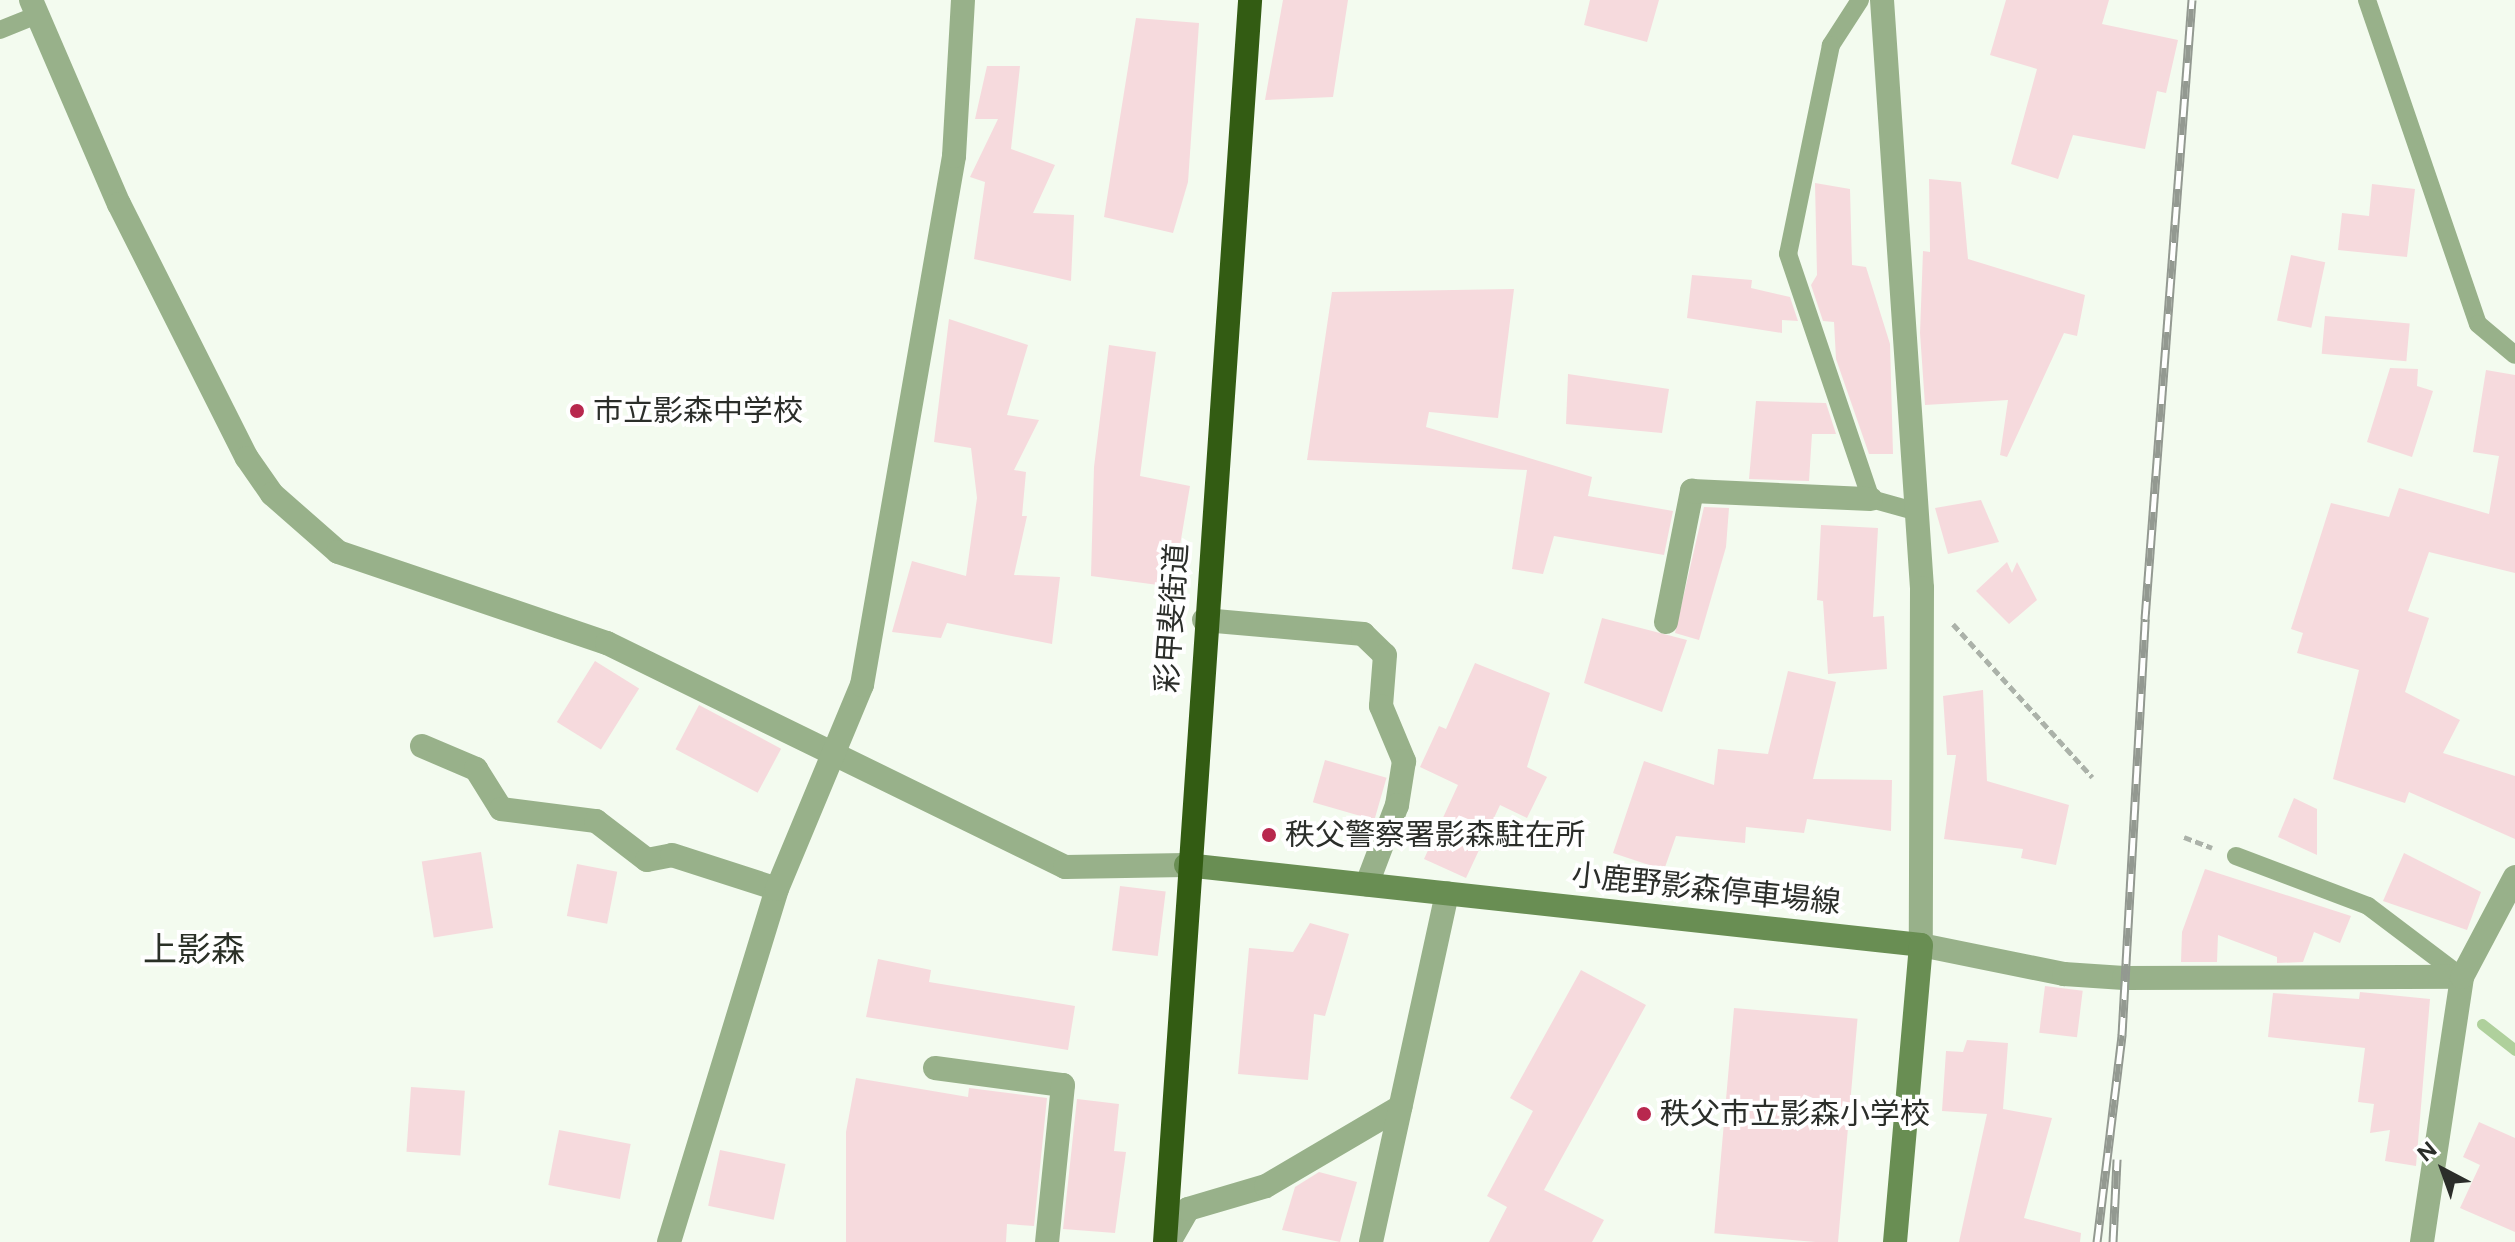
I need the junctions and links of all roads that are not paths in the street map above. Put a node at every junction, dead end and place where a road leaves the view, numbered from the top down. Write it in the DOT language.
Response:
graph roads {
  1 [pos="963,0"];
  2 [pos="1250,0"];
  3 [pos="1860,0"];
  4 [pos="1882,0"];
  5 [pos="2367,0"];
  6 [pos="34,8"];
  7 [pos="0,30"];
  8 [pos="2515,355"];
  9 [pos="1871,499"];
  10 [pos="1918,512"];
  11 [pos="1204,620"];
  12 [pos="1666,622"];
  13 [pos="422,746"];
  14 [pos="833,755"];
  15 [pos="2236,856"];
  16 [pos="1186,865"];
  17 [pos="2515,877"];
  18 [pos="1367,884"];
  19 [pos="777,889"];
  20 [pos="1447,893"];
  21 [pos="1921,945"];
  22 [pos="2462,977"];
  23 [pos="935,1068"];
  24 [pos="1400,1107"];
  25 [pos="669,1242"];
  26 [pos="1047,1242"];
  27 [pos="1167,1242"];
  28 [pos="1371,1242"];
  29 [pos="1895,1242"];
  30 [pos="2422,1242"];
  1 -- 14 [label="street"];
  2 -- 11 [label="highway, 彩甲斐街道"];
  3 -- 9 [label="lane"];
  4 -- 10 [label="street"];
  5 -- 8 [label="lane"];
  6 -- 7 [label="lane"];
  6 -- 14 [label="street"];
  9 -- 10 [label="lane"];
  9 -- 12 [label="street"];
  10 -- 21 [label="street"];
  11 -- 16 [label="highway, 彩甲斐街道"];
  11 -- 18 [label="street"];
  13 -- 19 [label="street"];
  14 -- 16 [label="street"];
  14 -- 19 [label="street"];
  15 -- 22 [label="lane"];
  16 -- 18 [label="main road, 小鹿野影森停車場線"];
  16 -- 27 [label="highway, 彩甲斐街道"];
  17 -- 22 [label="street"];
  18 -- 20 [label="main road, 小鹿野影森停車場線"];
  19 -- 25 [label="street"];
  20 -- 21 [label="main road, 小鹿野影森停車場線"];
  20 -- 24 [label="street"];
  21 -- 22 [label="street"];
  21 -- 29 [label="main road"];
  22 -- 30 [label="street"];
  23 -- 26 [label="street"];
  24 -- 27 [label="street"];
  24 -- 28 [label="street"];
}
